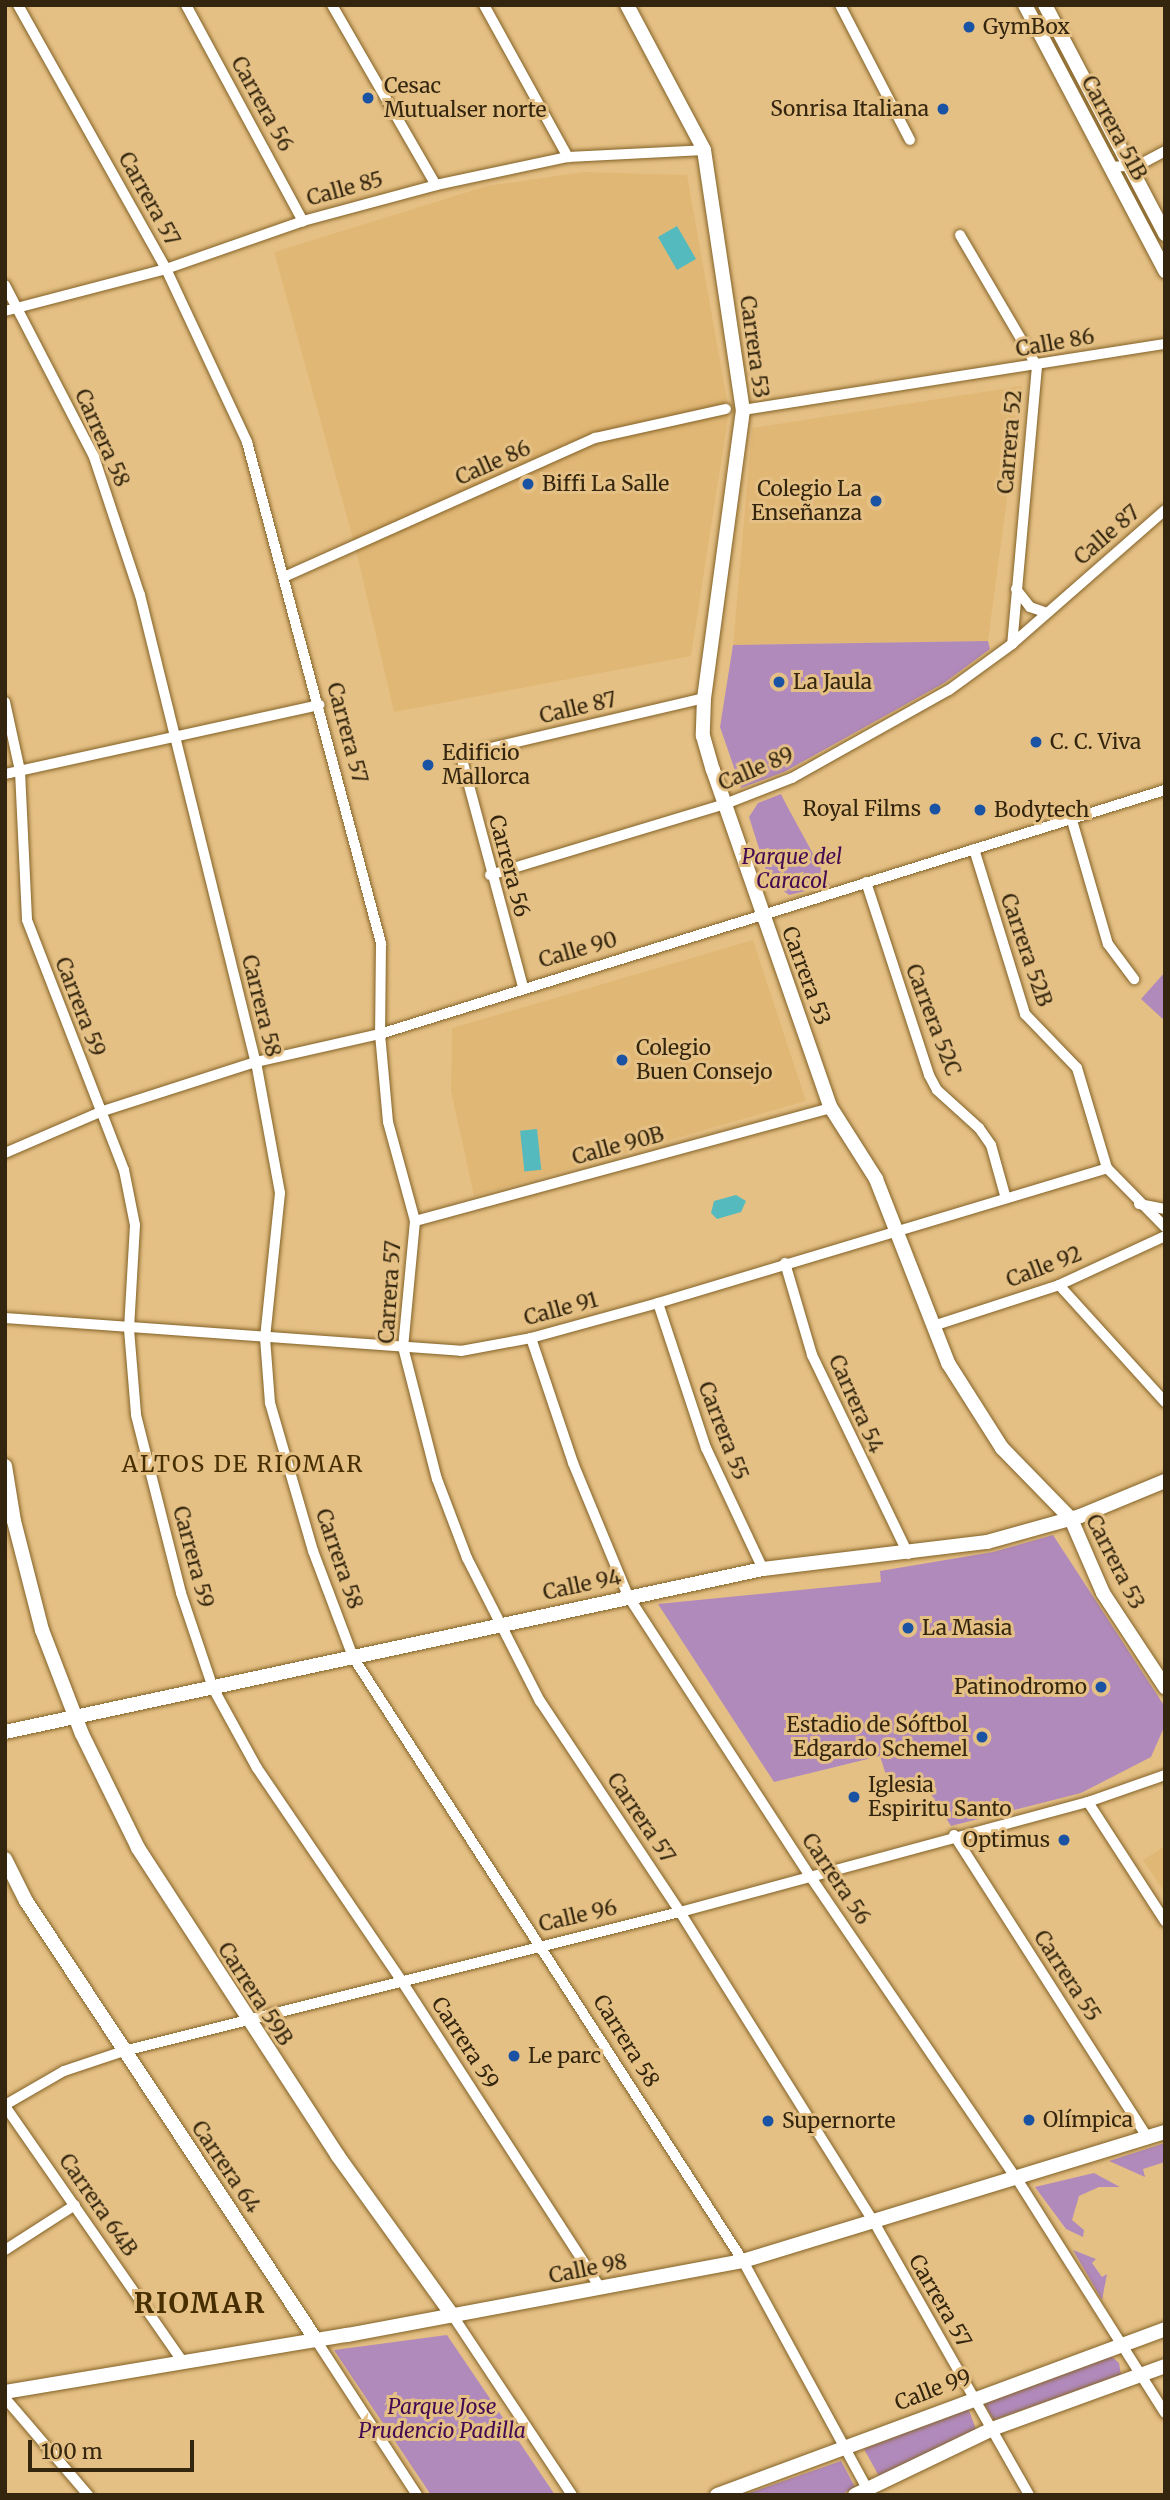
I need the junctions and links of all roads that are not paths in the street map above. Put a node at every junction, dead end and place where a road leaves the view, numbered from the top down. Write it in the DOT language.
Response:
graph roads {
  1 [pos="18,5"];
  2 [pos="187,5"];
  3 [pos="332,5"];
  4 [pos="484,5"];
  5 [pos="627,5"];
  6 [pos="839,5"];
  7 [pos="1025,5"];
  8 [pos="1045,5"];
  9 [pos="909,140"];
  10 [pos="704,150"];
  11 [pos="1165,151"];
  12 [pos="568,157"];
  13 [pos="1130,166"];
  14 [pos="1111,167"];
  15 [pos="436,184"];
  16 [pos="303,220"];
  17 [pos="1165,234"];
  18 [pos="960,235"];
  19 [pos="166,269"];
  20 [pos="1165,271"];
  21 [pos="5,285"];
  22 [pos="18,308"];
  23 [pos="5,311"];
  24 [pos="1165,344"];
  25 [pos="1037,366"];
  26 [pos="726,409"];
  27 [pos="743,410"];
  28 [pos="1165,510"];
  29 [pos="284,577"];
  30 [pos="1015,588"];
  31 [pos="1047,613"];
  32 [pos="1012,644"];
  33 [pos="704,698"];
  34 [pos="5,702"];
  35 [pos="320,705"];
  36 [pos="174,737"];
  37 [pos="461,755"];
  38 [pos="20,771"];
  39 [pos="5,774"];
  40 [pos="1165,790"];
  41 [pos="725,804"];
  42 [pos="1071,817"];
  43 [pos="974,849"];
  44 [pos="490,875"];
  45 [pos="866,882"];
  46 [pos="763,916"];
  47 [pos="1134,979"];
  48 [pos="523,986"];
  49 [pos="380,1034"];
  50 [pos="256,1062"];
  51 [pos="831,1108"];
  52 [pos="100,1112"];
  53 [pos="5,1153"];
  54 [pos="1107,1168"];
  55 [pos="1005,1195"];
  56 [pos="1139,1204"];
  57 [pos="1165,1209"];
  58 [pos="415,1221"];
  59 [pos="1165,1227"];
  60 [pos="896,1231"];
  61 [pos="1165,1236"];
  62 [pos="785,1263"];
  63 [pos="1059,1285"];
  64 [pos="657,1303"];
  65 [pos="5,1318"];
  66 [pos="933,1326"];
  67 [pos="129,1329"];
  68 [pos="265,1338"];
  69 [pos="531,1338"];
  70 [pos="403,1348"];
  71 [pos="1165,1402"];
  72 [pos="5,1466"];
  73 [pos="1165,1481"];
  74 [pos="1071,1519"];
  75 [pos="908,1555"];
  76 [pos="763,1569"];
  77 [pos="628,1596"];
  78 [pos="497,1624"];
  79 [pos="353,1657"];
  80 [pos="1165,1687"];
  81 [pos="213,1688"];
  82 [pos="75,1717"];
  83 [pos="5,1732"];
  84 [pos="1165,1775"];
  85 [pos="1088,1802"];
  86 [pos="954,1835"];
  87 [pos="5,1859"];
  88 [pos="810,1876"];
  89 [pos="680,1912"];
  90 [pos="1165,1921"];
  91 [pos="541,1944"];
  92 [pos="401,1980"];
  93 [pos="246,2019"];
  94 [pos="124,2052"];
  95 [pos="5,2106"];
  96 [pos="1165,2132"];
  97 [pos="1148,2138"];
  98 [pos="1017,2179"];
  99 [pos="75,2205"];
  100 [pos="874,2222"];
  101 [pos="5,2250"];
  102 [pos="743,2262"];
  103 [pos="600,2288"];
  104 [pos="453,2316"];
  105 [pos="1165,2329"];
  106 [pos="316,2340"];
  107 [pos="1119,2344"];
  108 [pos="182,2361"];
  109 [pos="1165,2366"];
  110 [pos="1138,2375"];
  111 [pos="5,2392"];
  112 [pos="973,2397"];
  113 [pos="5,2398"];
  114 [pos="1165,2413"];
  115 [pos="992,2429"];
  116 [pos="847,2445"];
  117 [pos="864,2493"];
  118 [pos="88,2495"];
  119 [pos="417,2495"];
  120 [pos="572,2495"];
  121 [pos="717,2495"];
  122 [pos="1029,2495"];
  1 -- 19 [label="street, Carrera 57"];
  2 -- 16 [label="street, Carrera 56"];
  3 -- 15 [label="street"];
  4 -- 12 [label="street"];
  5 -- 10 [label="street, Carrera 53"];
  6 -- 9 [label="street"];
  7 -- 14 [label="street, Carrera 51B"];
  8 -- 13 [label="street, Carrera 51B"];
  10 -- 12 [label="street, Calle 85"];
  10 -- 27 [label="street, Carrera 53"];
  11 -- 13 [label="street"];
  12 -- 15 [label="street, Calle 85"];
  13 -- 14 [label="street"];
  13 -- 17 [label="street, Carrera 51B"];
  14 -- 20 [label="street, Carrera 51B"];
  15 -- 16 [label="street, Calle 85"];
  16 -- 19 [label="street, Calle 85"];
  18 -- 25 [label="street, Carrera 52"];
  19 -- 22 [label="street, Calle 85"];
  19 -- 29 [label="street, Carrera 57"];
  21 -- 22 [label="street, Carrera 58"];
  22 -- 23 [label="street, Calle 85"];
  22 -- 36 [label="street, Carrera 58"];
  24 -- 25 [label="street, Calle 86"];
  25 -- 27 [label="street, Calle 86"];
  25 -- 30 [label="street, Carrera 52"];
  26 -- 29 [label="street, Calle 86"];
  27 -- 33 [label="street, Carrera 53"];
  28 -- 31 [label="street, Calle 87"];
  29 -- 35 [label="street, Carrera 57"];
  30 -- 31 [label="street"];
  30 -- 32 [label="street, Carrera 52"];
  31 -- 32 [label="street, Calle 87"];
  32 -- 41 [label="street, Calle 89"];
  33 -- 37 [label="street, Calle 87"];
  33 -- 41 [label="street, Carrera 53"];
  34 -- 38 [label="street, Carrera 59"];
  35 -- 36 [label="street"];
  35 -- 49 [label="street, Carrera 57"];
  36 -- 38 [label="street"];
  36 -- 50 [label="street, Carrera 58"];
  37 -- 44 [label="street, Carrera 56"];
  38 -- 39 [label="street"];
  38 -- 52 [label="street, Carrera 59"];
  40 -- 42 [label="street, Calle 90"];
  41 -- 44 [label="street, Calle 89"];
  41 -- 46 [label="street, Carrera 53"];
  42 -- 43 [label="street, Calle 90"];
  42 -- 47 [label="street"];
  43 -- 45 [label="street, Calle 90"];
  43 -- 54 [label="street, Carrera 52B"];
  44 -- 48 [label="street, Carrera 56"];
  45 -- 46 [label="street, Calle 90"];
  45 -- 55 [label="street, Carrera 52C"];
  46 -- 48 [label="street, Calle 90"];
  46 -- 51 [label="street, Carrera 53"];
  48 -- 49 [label="street, Calle 90"];
  49 -- 50 [label="street, Calle 90"];
  49 -- 58 [label="street, Carrera 57"];
  50 -- 52 [label="street, Calle 90"];
  50 -- 68 [label="street, Carrera 58"];
  51 -- 58 [label="street, Calle 90B"];
  51 -- 60 [label="street, Carrera 53"];
  52 -- 53 [label="street, Calle 90"];
  52 -- 67 [label="street, Carrera 59"];
  54 -- 55 [label="street, Calle 91"];
  54 -- 56 [label="street, Carrera 52B"];
  55 -- 60 [label="street, Calle 91"];
  56 -- 57 [label="street"];
  56 -- 59 [label="street, Carrera 52B"];
  58 -- 70 [label="street, Carrera 57"];
  60 -- 62 [label="street, Calle 91"];
  60 -- 66 [label="street, Carrera 53"];
  61 -- 63 [label="street, Calle 92"];
  62 -- 64 [label="street, Calle 91"];
  62 -- 75 [label="street, Carrera 54"];
  63 -- 66 [label="street, Calle 92"];
  63 -- 71 [label="street"];
  64 -- 69 [label="street, Calle 91"];
  64 -- 76 [label="street, Carrera 55"];
  65 -- 67 [label="street, Calle 91"];
  66 -- 74 [label="street, Carrera 53"];
  67 -- 68 [label="street, Calle 91"];
  67 -- 81 [label="street, Carrera 59"];
  68 -- 70 [label="street, Calle 91"];
  68 -- 79 [label="street, Carrera 58"];
  69 -- 70 [label="street, Calle 91"];
  69 -- 77 [label="street, Carrera 56"];
  70 -- 78 [label="street, Carrera 57"];
  72 -- 82 [label="street, Carrera 59B"];
  73 -- 74 [label="street, Calle 94"];
  74 -- 75 [label="street, Calle 94"];
  74 -- 80 [label="street, Carrera 53"];
  75 -- 76 [label="street, Calle 94"];
  76 -- 77 [label="street, Calle 94"];
  77 -- 78 [label="street, Calle 94"];
  77 -- 88 [label="street, Carrera 56"];
  78 -- 79 [label="street, Calle 94"];
  78 -- 89 [label="street, Carrera 57"];
  79 -- 81 [label="street, Calle 94"];
  79 -- 91 [label="street, Carrera 58"];
  81 -- 82 [label="street, Calle 94"];
  81 -- 92 [label="street, Carrera 59"];
  82 -- 83 [label="street, Calle 94"];
  82 -- 93 [label="street, Carrera 59B"];
  84 -- 85 [label="street, Calle 96"];
  85 -- 86 [label="street, Calle 96"];
  85 -- 90 [label="street"];
  86 -- 88 [label="street, Calle 96"];
  86 -- 97 [label="street, Carrera 55"];
  87 -- 94 [label="street, Carrera 64"];
  88 -- 89 [label="street, Calle 96"];
  88 -- 98 [label="street, Carrera 56"];
  89 -- 91 [label="street, Calle 96"];
  89 -- 100 [label="street, Carrera 57"];
  91 -- 92 [label="street, Calle 96"];
  91 -- 102 [label="street, Carrera 58"];
  92 -- 93 [label="street, Calle 96"];
  92 -- 103 [label="street, Carrera 59"];
  93 -- 94 [label="street, Calle 96"];
  93 -- 104 [label="street, Carrera 59B"];
  94 -- 95 [label="street, Calle 96"];
  94 -- 106 [label="street, Carrera 64"];
  95 -- 99 [label="street, Carrera 64B"];
  96 -- 97 [label="street, Calle 98"];
  97 -- 98 [label="street, Calle 98"];
  98 -- 100 [label="street, Calle 98"];
  98 -- 107 [label="street, Carrera 56"];
  99 -- 101 [label="street"];
  99 -- 108 [label="street, Carrera 64B"];
  100 -- 102 [label="street, Calle 98"];
  100 -- 112 [label="street, Carrera 57"];
  102 -- 103 [label="street, Calle 98"];
  102 -- 116 [label="street, Carrera 58"];
  103 -- 104 [label="street, Calle 98"];
  104 -- 106 [label="street, Calle 98"];
  104 -- 120 [label="street, Carrera 59B"];
  105 -- 107 [label="street, Calle 99"];
  106 -- 108 [label="street, Calle 98"];
  106 -- 119 [label="street, Carrera 64"];
  107 -- 110 [label="street, Carrera 56"];
  107 -- 112 [label="street, Calle 99"];
  108 -- 111 [label="street, Calle 98"];
  109 -- 110 [label="street"];
  110 -- 114 [label="street, Carrera 56"];
  110 -- 115 [label="street"];
  112 -- 115 [label="street, Carrera 57"];
  112 -- 116 [label="street, Calle 99"];
  113 -- 118 [label="street"];
  115 -- 117 [label="street"];
  115 -- 122 [label="street, Carrera 57"];
  116 -- 117 [label="street, Carrera 58"];
  116 -- 121 [label="street, Calle 99"];
}
